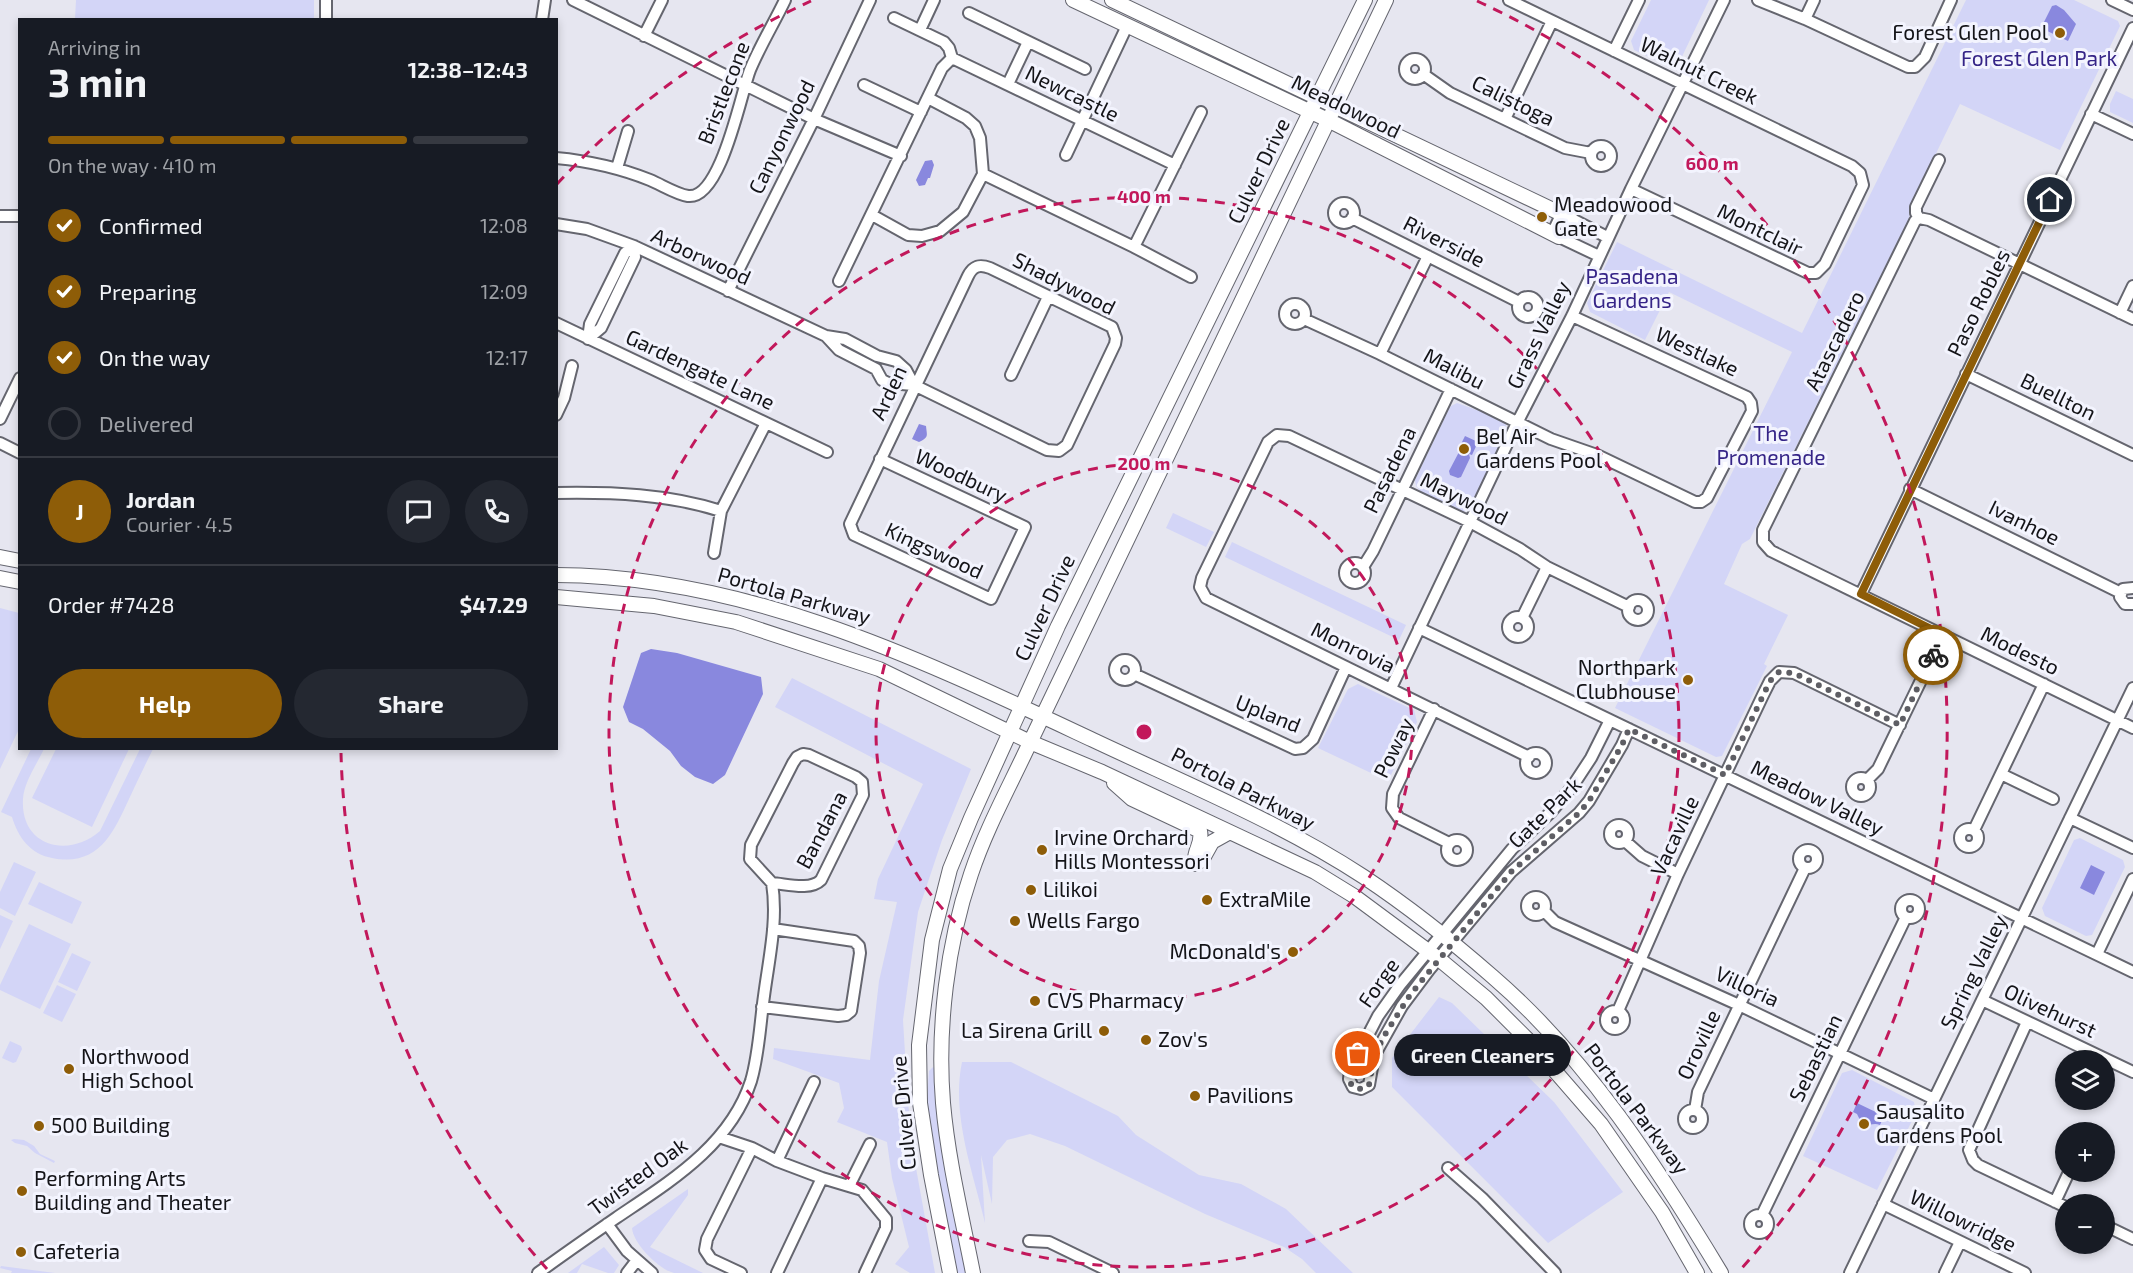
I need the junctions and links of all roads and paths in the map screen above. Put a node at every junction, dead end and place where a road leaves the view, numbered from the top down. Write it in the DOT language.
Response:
graph roads {
  1 [pos="326,0"];
  2 [pos="545,0"];
  3 [pos="573,0"];
  4 [pos="662,0"];
  5 [pos="785,0"];
  6 [pos="870,0"];
  7 [pos="934,0"];
  8 [pos="1073,0"];
  9 [pos="1112,0"];
  10 [pos="1365,0"];
  11 [pos="1386,0"];
  12 [pos="1509,0"];
  13 [pos="1639,0"];
  14 [pos="1724,0"];
  15 [pos="1758,0"];
  16 [pos="1814,0"];
  17 [pos="1952,0"];
  18 [pos="2112,0"];
  19 [pos="2133,10"];
  20 [pos="969,13"];
  21 [pos="326,18"];
  22 [pos="542,18"];
  23 [pos="894,18"];
  24 [pos="1806,19"];
  25 [pos="1552,21"];
  26 [pos="1127,26"];
  27 [pos="2133,28"];
  28 [pos="920,30"];
  29 [pos="644,36"];
  30 [pos="1028,42"];
  31 [pos="1614,51"];
  32 [pos="952,58"];
  33 [pos="1085,69"];
  34 [pos="1423,74"];
  35 [pos="1008,84"];
  36 [pos="1682,84"];
  37 [pos="746,85"];
  38 [pos="864,85"];
  39 [pos="928,98"];
  40 [pos="1317,99"];
  41 [pos="921,112"];
  42 [pos="1201,112"];
  43 [pos="1311,113"];
  44 [pos="1331,113"];
  45 [pos="2091,114"];
  46 [pos="814,119"];
  47 [pos="1505,119"];
  48 [pos="1082,120"];
  49 [pos="628,131"];
  50 [pos="2133,134"];
  51 [pos="1591,153"];
  52 [pos="1065,155"];
  53 [pos="901,156"];
  54 [pos="558,158"];
  55 [pos="1939,160"];
  56 [pos="1175,165"];
  57 [pos="617,168"];
  58 [pos="982,174"];
  59 [pos="1863,185"];
  60 [pos="1631,189"];
  61 [pos="872,215"];
  62 [pos="0,216"];
  63 [pos="18,216"];
  64 [pos="1566,216"];
  65 [pos="1352,218"];
  66 [pos="1919,218"];
  67 [pos="558,225"];
  68 [pos="1556,236"];
  69 [pos="1607,237"];
  70 [pos="634,246"];
  71 [pos="1134,247"];
  72 [pos="1428,256"];
  73 [pos="1599,256"];
  74 [pos="2019,264"];
  75 [pos="971,269"];
  76 [pos="1191,277"];
  77 [pos="839,281"];
  78 [pos="2133,286"];
  79 [pos="728,291"];
  80 [pos="1048,297"];
  81 [pos="1519,302"];
  82 [pos="2120,313"];
  83 [pos="1572,316"];
  84 [pos="1304,319"];
  85 [pos="2133,319"];
  86 [pos="558,324"];
  87 [pos="826,336"];
  88 [pos="588,339"];
  89 [pos="1380,354"];
  90 [pos="572,366"];
  91 [pos="1966,374"];
  92 [pos="1011,375"];
  93 [pos="18,382"];
  94 [pos="914,385"];
  95 [pos="1451,389"];
  96 [pos="558,411"];
  97 [pos="0,419"];
  98 [pos="766,423"];
  99 [pos="1518,423"];
  100 [pos="1277,435"];
  101 [pos="0,443"];
  102 [pos="1059,451"];
  103 [pos="18,452"];
  104 [pos="827,452"];
  105 [pos="2133,455"];
  106 [pos="1730,456"];
  107 [pos="880,459"];
  108 [pos="1911,489"];
  109 [pos="1402,490"];
  110 [pos="558,493"];
  111 [pos="721,511"];
  112 [pos="1470,522"];
  113 [pos="1025,527"];
  114 [pos="854,535"];
  115 [pos="1763,542"];
  116 [pos="714,553"];
  117 [pos="0,557"];
  118 [pos="18,561"];
  119 [pos="1363,567"];
  120 [pos="1547,567"];
  121 [pos="558,575"];
  122 [pos="0,578"];
  123 [pos="18,582"];
  124 [pos="2133,588"];
  125 [pos="2121,593"];
  126 [pos="1861,594"];
  127 [pos="558,597"];
  128 [pos="2133,604"];
  129 [pos="1629,607"];
  130 [pos="1522,618"];
  131 [pos="1419,628"];
  132 [pos="1943,635"];
  133 [pos="1346,667"];
  134 [pos="1134,674"];
  135 [pos="2044,684"];
  136 [pos="1391,688"];
  137 [pos="2133,688"];
  138 [pos="1023,707"];
  139 [pos="1434,710"];
  140 [pos="1043,716"];
  141 [pos="1610,720"];
  142 [pos="2118,720"];
  143 [pos="1900,725"];
  144 [pos="2133,728"];
  145 [pos="1629,729"];
  146 [pos="1011,732"];
  147 [pos="1030,742"];
  148 [pos="1529,757"];
  149 [pos="1585,767"];
  150 [pos="1102,772"];
  151 [pos="2001,774"];
  152 [pos="1725,775"];
  153 [pos="1604,778"];
  154 [pos="1867,780"];
  155 [pos="2053,799"];
  156 [pos="2070,818"];
  157 [pos="1974,831"];
  158 [pos="1230,832"];
  159 [pos="1625,841"];
  160 [pos="1449,843"];
  161 [pos="2133,848"];
  162 [pos="1805,868"];
  163 [pos="1678,874"];
  164 [pos="2133,879"];
  165 [pos="772,883"];
  166 [pos="1544,911"];
  167 [pos="1906,917"];
  168 [pos="2022,918"];
  169 [pos="773,929"];
  170 [pos="1447,939"];
  171 [pos="1434,954"];
  172 [pos="2097,954"];
  173 [pos="1640,959"];
  174 [pos="2133,972"];
  175 [pos="1982,1000"];
  176 [pos="1739,1005"];
  177 [pos="762,1007"];
  178 [pos="1618,1011"];
  179 [pos="2027,1022"];
  180 [pos="1840,1053"];
  181 [pos="2133,1072"];
  182 [pos="814,1082"];
  183 [pos="1934,1100"];
  184 [pos="1695,1110"];
  185 [pos="719,1137"];
  186 [pos="870,1144"];
  187 [pos="752,1148"];
  188 [pos="777,1161"];
  189 [pos="1448,1168"];
  190 [pos="822,1178"];
  191 [pos="849,1186"];
  192 [pos="2055,1202"];
  193 [pos="1883,1204"];
  194 [pos="1762,1215"];
  195 [pos="607,1224"];
  196 [pos="2115,1230"];
  197 [pos="2133,1239"];
  198 [pos="1029,1241"];
  199 [pos="1960,1242"];
  200 [pos="637,1260"];
  201 [pos="1106,1272"];
  202 [pos="538,1273"];
  203 [pos="627,1273"];
  204 [pos="652,1273"];
  205 [pos="741,1273"];
  206 [pos="777,1273"];
  207 [pos="865,1273"];
  208 [pos="950,1273"];
  209 [pos="973,1273"];
  210 [pos="1555,1273"];
  211 [pos="1697,1273"];
  212 [pos="1721,1273"];
  213 [pos="1850,1273"];
  214 [pos="1945,1273"];
  215 [pos="2025,1273"];
  1 -- 21 [label="street"];
  2 -- 22 [label="street"];
  3 -- 29 [label="street"];
  4 -- 29 [label="street"];
  5 -- 37 [label="street, Bristlecone"];
  6 -- 46 [label="street, Canyonwood"];
  7 -- 28 [label="street"];
  8 -- 26 [label="main road, Meadowood"];
  9 -- 40 [label="main road, Meadowood"];
  10 -- 40 [label="main road, Culver Drive"];
  11 -- 44 [label="main road, Culver Drive"];
  12 -- 25 [label="street, Walnut Creek"];
  13 -- 31 [label="street"];
  14 -- 36 [label="street, Grass Valley"];
  15 -- 24 [label="street"];
  16 -- 24 [label="street"];
  17 -- 24 [label="street"];
  18 -- 19 [label="street"];
  20 -- 30 [label="street"];
  23 -- 28 [label="street"];
  25 -- 31 [label="street, Walnut Creek"];
  25 -- 47 [label="street"];
  26 -- 43 [label="main road, Meadowood"];
  26 -- 48 [label="street"];
  27 -- 45 [label="street, Paso Robles"];
  28 -- 32 [label="street"];
  29 -- 37 [label="street"];
  30 -- 33 [label="street"];
  30 -- 35 [label="street"];
  31 -- 36 [label="street, Walnut Creek"];
  32 -- 35 [label="street, Newcastle"];
  32 -- 39 [label="street"];
  34 -- 47 [label="street, Calistoga"];
  35 -- 48 [label="street, Newcastle"];
  36 -- 59 [label="street, Walnut Creek"];
  36 -- 60 [label="street, Grass Valley"];
  37 -- 46 [label="street"];
  37 -- 57 [label="street, Bristlecone"];
  38 -- 41 [label="street"];
  39 -- 41 [label="street"];
  39 -- 58 [label="street"];
  40 -- 43 [label="main road, Culver Drive"];
  40 -- 44 [label="main road, Meadowood"];
  41 -- 53 [label="street"];
  42 -- 56 [label="street"];
  43 -- 44 [label="main road, Meadowood"];
  43 -- 138 [label="main road, Culver Drive"];
  44 -- 64 [label="main road, Meadowood"];
  44 -- 68 [label="main road, Meadowood"];
  44 -- 140 [label="main road, Culver Drive"];
  45 -- 50 [label="street"];
  45 -- 74 [label="street, Paso Robles"];
  46 -- 53 [label="street"];
  46 -- 79 [label="street, Canyonwood"];
  47 -- 51 [label="street, Calistoga"];
  48 -- 52 [label="street"];
  48 -- 56 [label="street, Newcastle"];
  49 -- 57 [label="street"];
  53 -- 61 [label="street"];
  54 -- 57 [label="street"];
  55 -- 66 [label="street, Atascadero"];
  56 -- 71 [label="street"];
  58 -- 61 [label="street"];
  58 -- 71 [label="street"];
  59 -- 60 [label="street, Montclair"];
  60 -- 69 [label="street, Grass Valley"];
  61 -- 77 [label="street"];
  62 -- 63 [label="street"];
  64 -- 68 [label="street"];
  64 -- 69 [label="street, Meadowood"];
  65 -- 72 [label="street, Riverside"];
  66 -- 74 [label="street"];
  66 -- 115 [label="street, Atascadero"];
  67 -- 70 [label="street, Arborwood"];
  68 -- 73 [label="street, Meadowood"];
  69 -- 73 [label="street, Grass Valley"];
  70 -- 79 [label="street, Arborwood"];
  70 -- 88 [label="street"];
  71 -- 76 [label="street"];
  72 -- 81 [label="street, Riverside"];
  72 -- 89 [label="street"];
  73 -- 83 [label="street, Grass Valley"];
  74 -- 82 [label="street"];
  74 -- 91 [label="street, Paso Robles"];
  75 -- 80 [label="street, Shadywood"];
  75 -- 94 [label="street, Arden"];
  78 -- 82 [label="street"];
  79 -- 87 [label="street, Arborwood"];
  80 -- 92 [label="street"];
  80 -- 102 [label="street, Shadywood"];
  82 -- 85 [label="street"];
  83 -- 99 [label="street, Grass Valley"];
  83 -- 106 [label="street, Westlake"];
  84 -- 89 [label="street, Malibu"];
  86 -- 88 [label="street, Gardengate Lane"];
  87 -- 94 [label="street, Arborwood"];
  87 -- 94 [label="street, Arborwood"];
  88 -- 98 [label="street, Gardengate Lane"];
  89 -- 95 [label="street, Malibu"];
  90 -- 96 [label="street"];
  91 -- 105 [label="street, Buellton"];
  91 -- 108 [label="street, Paso Robles"];
  93 -- 97 [label="street"];
  94 -- 102 [label="street, Arborwood"];
  94 -- 107 [label="street, Arden"];
  95 -- 99 [label="street, Malibu"];
  95 -- 109 [label="street, Pasadena"];
  98 -- 104 [label="street, Gardengate Lane"];
  98 -- 111 [label="street"];
  99 -- 106 [label="street, Malibu"];
  99 -- 112 [label="street, Grass Valley"];
  100 -- 109 [label="street, Maywood"];
  100 -- 133 [label="street, Monrovia"];
  101 -- 103 [label="street"];
  107 -- 113 [label="street, Woodbury"];
  107 -- 114 [label="street, Arden"];
  108 -- 125 [label="street, Ivanhoe"];
  108 -- 126 [label="street, Paso Robles"];
  109 -- 112 [label="street, Maywood"];
  109 -- 119 [label="street, Pasadena"];
  110 -- 111 [label="street"];
  111 -- 116 [label="street"];
  112 -- 120 [label="street, Maywood"];
  112 -- 131 [label="street, Grass Valley"];
  113 -- 114 [label="street, Kingswood"];
  115 -- 126 [label="street, Modesto"];
  117 -- 118 [label="main road"];
  120 -- 129 [label="street, Maywood"];
  120 -- 130 [label="street"];
  121 -- 138 [label="main road, Portola Parkway"];
  122 -- 123 [label="main road"];
  124 -- 125 [label="street"];
  125 -- 128 [label="street, Ivanhoe"];
  126 -- 132 [label="street, Modesto"];
  127 -- 146 [label="main road, Portola Parkway"];
  131 -- 136 [label="street, Grass Valley"];
  131 -- 141 [label="street, Meadow Valley"];
  132 -- 135 [label="street, Modesto"];
  132 -- 143 [label="street"];
  133 -- 134 [label="street, Upland"];
  133 -- 136 [label="street, Monrovia"];
  135 -- 142 [label="street, Modesto"];
  135 -- 151 [label="street"];
  136 -- 139 [label="street, Monrovia"];
  137 -- 142 [label="street, Spring Valley"];
  138 -- 140 [label="main road, Portola Parkway"];
  138 -- 146 [label="main road, Culver Drive"];
  139 -- 148 [label="street, Monrovia"];
  139 -- 160 [label="street, Poway"];
  140 -- 147 [label="main road, Culver Drive"];
  140 -- 170 [label="main road, Portola Parkway"];
  141 -- 145 [label="street, Meadow Valley"];
  141 -- 149 [label="street, Gate Park"];
  142 -- 144 [label="street, Modesto"];
  142 -- 156 [label="street, Spring Valley"];
  143 -- 152 [label="street, Vacaville"];
  143 -- 154 [label="street"];
  145 -- 152 [label="street, Meadow Valley"];
  145 -- 153 [label="street, Gate Park"];
  146 -- 147 [label="main road, Portola Parkway"];
  146 -- 208 [label="main road, Culver Drive"];
  147 -- 150 [label="main road, Portola Parkway"];
  147 -- 209 [label="main road, Culver Drive"];
  149 -- 153 [label="street"];
  149 -- 170 [label="street, Gate Park"];
  150 -- 158 [label="main road, Portola Parkway"];
  150 -- 158 [label="main road"];
  151 -- 155 [label="street"];
  151 -- 157 [label="street"];
  152 -- 163 [label="street, Vacaville"];
  152 -- 168 [label="street, Meadow Valley"];
  153 -- 170 [label="street, Gate Park"];
  156 -- 161 [label="street"];
  156 -- 168 [label="street, Spring Valley"];
  158 -- 171 [label="main road, Portola Parkway"];
  159 -- 163 [label="street"];
  162 -- 176 [label="street, Oroville"];
  163 -- 173 [label="street, Vacaville"];
  164 -- 172 [label="street"];
  165 -- 165 [label="street, Bandana"];
  165 -- 169 [label="street, Twisted Oak"];
  166 -- 173 [label="street, Villoria"];
  167 -- 180 [label="street, Sebastian"];
  168 -- 172 [label="street, Meadow Valley"];
  168 -- 175 [label="street, Spring Valley"];
  169 -- 177 [label="street, Twisted Oak"];
  169 -- 177 [label="street"];
  170 -- 171 [label="street, Forge"];
  170 -- 212 [label="main road, Portola Parkway"];
  171 -- 171 [label="street, Forge"];
  171 -- 211 [label="main road, Portola Parkway"];
  172 -- 174 [label="street, Meadow Valley"];
  173 -- 176 [label="street, Villoria"];
  173 -- 178 [label="street, Vacaville"];
  175 -- 179 [label="street, Olivehurst"];
  175 -- 183 [label="street, Spring Valley"];
  176 -- 180 [label="street, Villoria"];
  176 -- 184 [label="street, Oroville"];
  177 -- 185 [label="street, Twisted Oak"];
  179 -- 181 [label="street, Olivehurst"];
  179 -- 192 [label="street"];
  180 -- 183 [label="street, Villoria"];
  180 -- 194 [label="street, Sebastian"];
  182 -- 188 [label="street"];
  183 -- 193 [label="street, Spring Valley"];
  185 -- 187 [label="street"];
  185 -- 195 [label="street, Twisted Oak"];
  186 -- 191 [label="street"];
  187 -- 188 [label="street"];
  187 -- 205 [label="street"];
  188 -- 190 [label="street"];
  189 -- 210 [label="street"];
  190 -- 191 [label="street"];
  190 -- 206 [label="street"];
  191 -- 207 [label="street"];
  193 -- 199 [label="street, Willowridge"];
  193 -- 213 [label="street, Spring Valley"];
  195 -- 200 [label="street"];
  195 -- 202 [label="street, Twisted Oak"];
  196 -- 197 [label="street"];
  198 -- 201 [label="street"];
  199 -- 214 [label="street"];
  199 -- 215 [label="street, Willowridge"];
  200 -- 203 [label="street"];
  200 -- 204 [label="street"];
}
